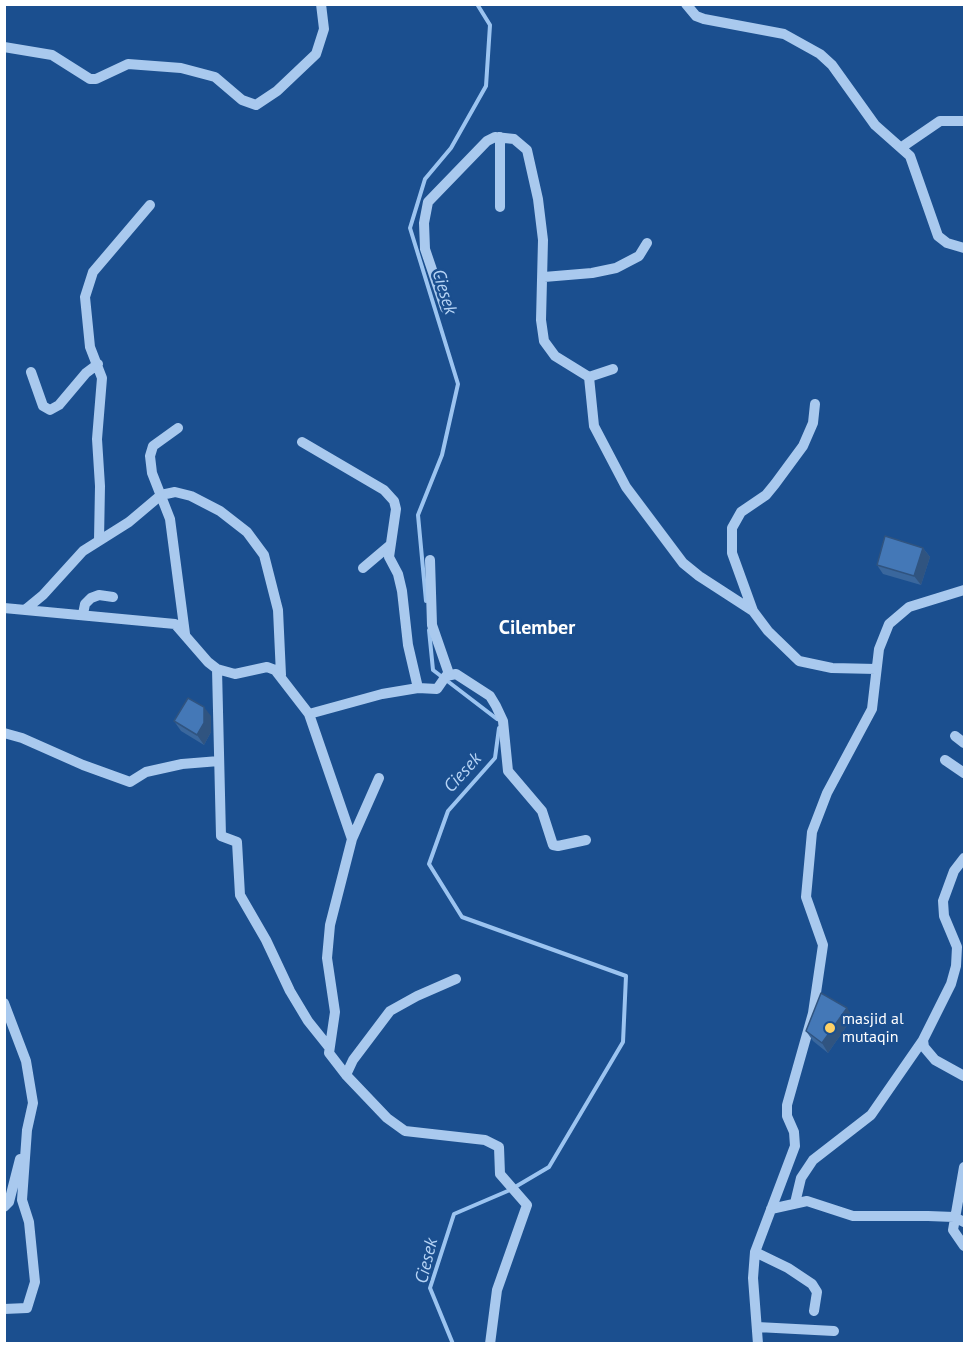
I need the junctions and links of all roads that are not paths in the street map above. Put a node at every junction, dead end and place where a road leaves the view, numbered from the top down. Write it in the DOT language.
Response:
graph roads {
  1 [pos="321,4"];
  2 [pos="686,4"];
  3 [pos="4,47"];
  4 [pos="964,121"];
  5 [pos="500,137"];
  6 [pos="902,147"];
  7 [pos="150,205"];
  8 [pos="500,207"];
  9 [pos="647,243"];
  10 [pos="964,248"];
  11 [pos="544,277"];
  12 [pos="445,308"];
  13 [pos="98,364"];
  14 [pos="613,369"];
  15 [pos="31,372"];
  16 [pos="589,377"];
  17 [pos="815,404"];
  18 [pos="178,428"];
  19 [pos="302,442"];
  20 [pos="161,495"];
  21 [pos="99,540"];
  22 [pos="389,546"];
  23 [pos="430,560"];
  24 [pos="363,568"];
  25 [pos="964,590"];
  26 [pos="113,597"];
  27 [pos="4,608"];
  28 [pos="26,609"];
  29 [pos="753,610"];
  30 [pos="83,614"];
  31 [pos="185,634"];
  32 [pos="218,669"];
  33 [pos="876,669"];
  34 [pos="281,675"];
  35 [pos="447,675"];
  36 [pos="418,688"];
  37 [pos="309,714"];
  38 [pos="4,733"];
  39 [pos="945,760"];
  40 [pos="219,761"];
  41 [pos="964,773"];
  42 [pos="379,778"];
  43 [pos="352,839"];
  44 [pos="586,840"];
  45 [pos="964,858"];
  46 [pos="456,979"];
  47 [pos="4,1003"];
  48 [pos="923,1040"];
  49 [pos="328,1046"];
  50 [pos="346,1075"];
  51 [pos="964,1076"];
  52 [pos="26,1142"];
  53 [pos="964,1167"];
  54 [pos="795,1203"];
  55 [pos="4,1207"];
  56 [pos="771,1209"];
  57 [pos="954,1217"];
  58 [pos="964,1222"];
  59 [pos="964,1246"];
  60 [pos="755,1252"];
  61 [pos="4,1309"];
  62 [pos="814,1311"];
  63 [pos="757,1327"];
  64 [pos="834,1331"];
  65 [pos="490,1344"];
  66 [pos="758,1344"];
  1 -- 3 [label="street"];
  2 -- 6 [label="street"];
  4 -- 6 [label="street"];
  5 -- 8 [label="street"];
  5 -- 11 [label="street"];
  5 -- 12 [label="street"];
  6 -- 10 [label="street"];
  7 -- 13 [label="street"];
  9 -- 11 [label="street"];
  11 -- 16 [label="street"];
  13 -- 15 [label="street"];
  13 -- 21 [label="street"];
  14 -- 16 [label="street"];
  16 -- 29 [label="street"];
  17 -- 29 [label="street"];
  18 -- 20 [label="street"];
  19 -- 22 [label="street"];
  20 -- 21 [label="street"];
  20 -- 31 [label="street"];
  20 -- 34 [label="street"];
  21 -- 28 [label="street"];
  22 -- 24 [label="street"];
  22 -- 36 [label="street"];
  23 -- 35 [label="street"];
  25 -- 33 [label="street"];
  26 -- 30 [label="street"];
  27 -- 28 [label="street"];
  28 -- 30 [label="street"];
  29 -- 33 [label="street"];
  30 -- 31 [label="street"];
  31 -- 32 [label="street"];
  32 -- 34 [label="street"];
  32 -- 40 [label="street"];
  33 -- 56 [label="street"];
  34 -- 37 [label="street"];
  35 -- 36 [label="street"];
  35 -- 44 [label="street"];
  36 -- 37 [label="street"];
  37 -- 43 [label="street"];
  38 -- 40 [label="street"];
  39 -- 41 [label="street"];
  40 -- 49 [label="street"];
  42 -- 43 [label="street"];
  43 -- 49 [label="street"];
  45 -- 48 [label="street"];
  46 -- 50 [label="street"];
  47 -- 52 [label="street"];
  48 -- 51 [label="street"];
  48 -- 54 [label="street"];
  49 -- 50 [label="street"];
  50 -- 65 [label="street"];
  52 -- 55 [label="street"];
  52 -- 61 [label="street"];
  53 -- 57 [label="street"];
  54 -- 56 [label="street"];
  54 -- 57 [label="street"];
  56 -- 60 [label="street"];
  57 -- 58 [label="street"];
  57 -- 59 [label="street"];
  60 -- 62 [label="street"];
  60 -- 63 [label="street"];
  63 -- 64 [label="street"];
  63 -- 66 [label="street"];
}
